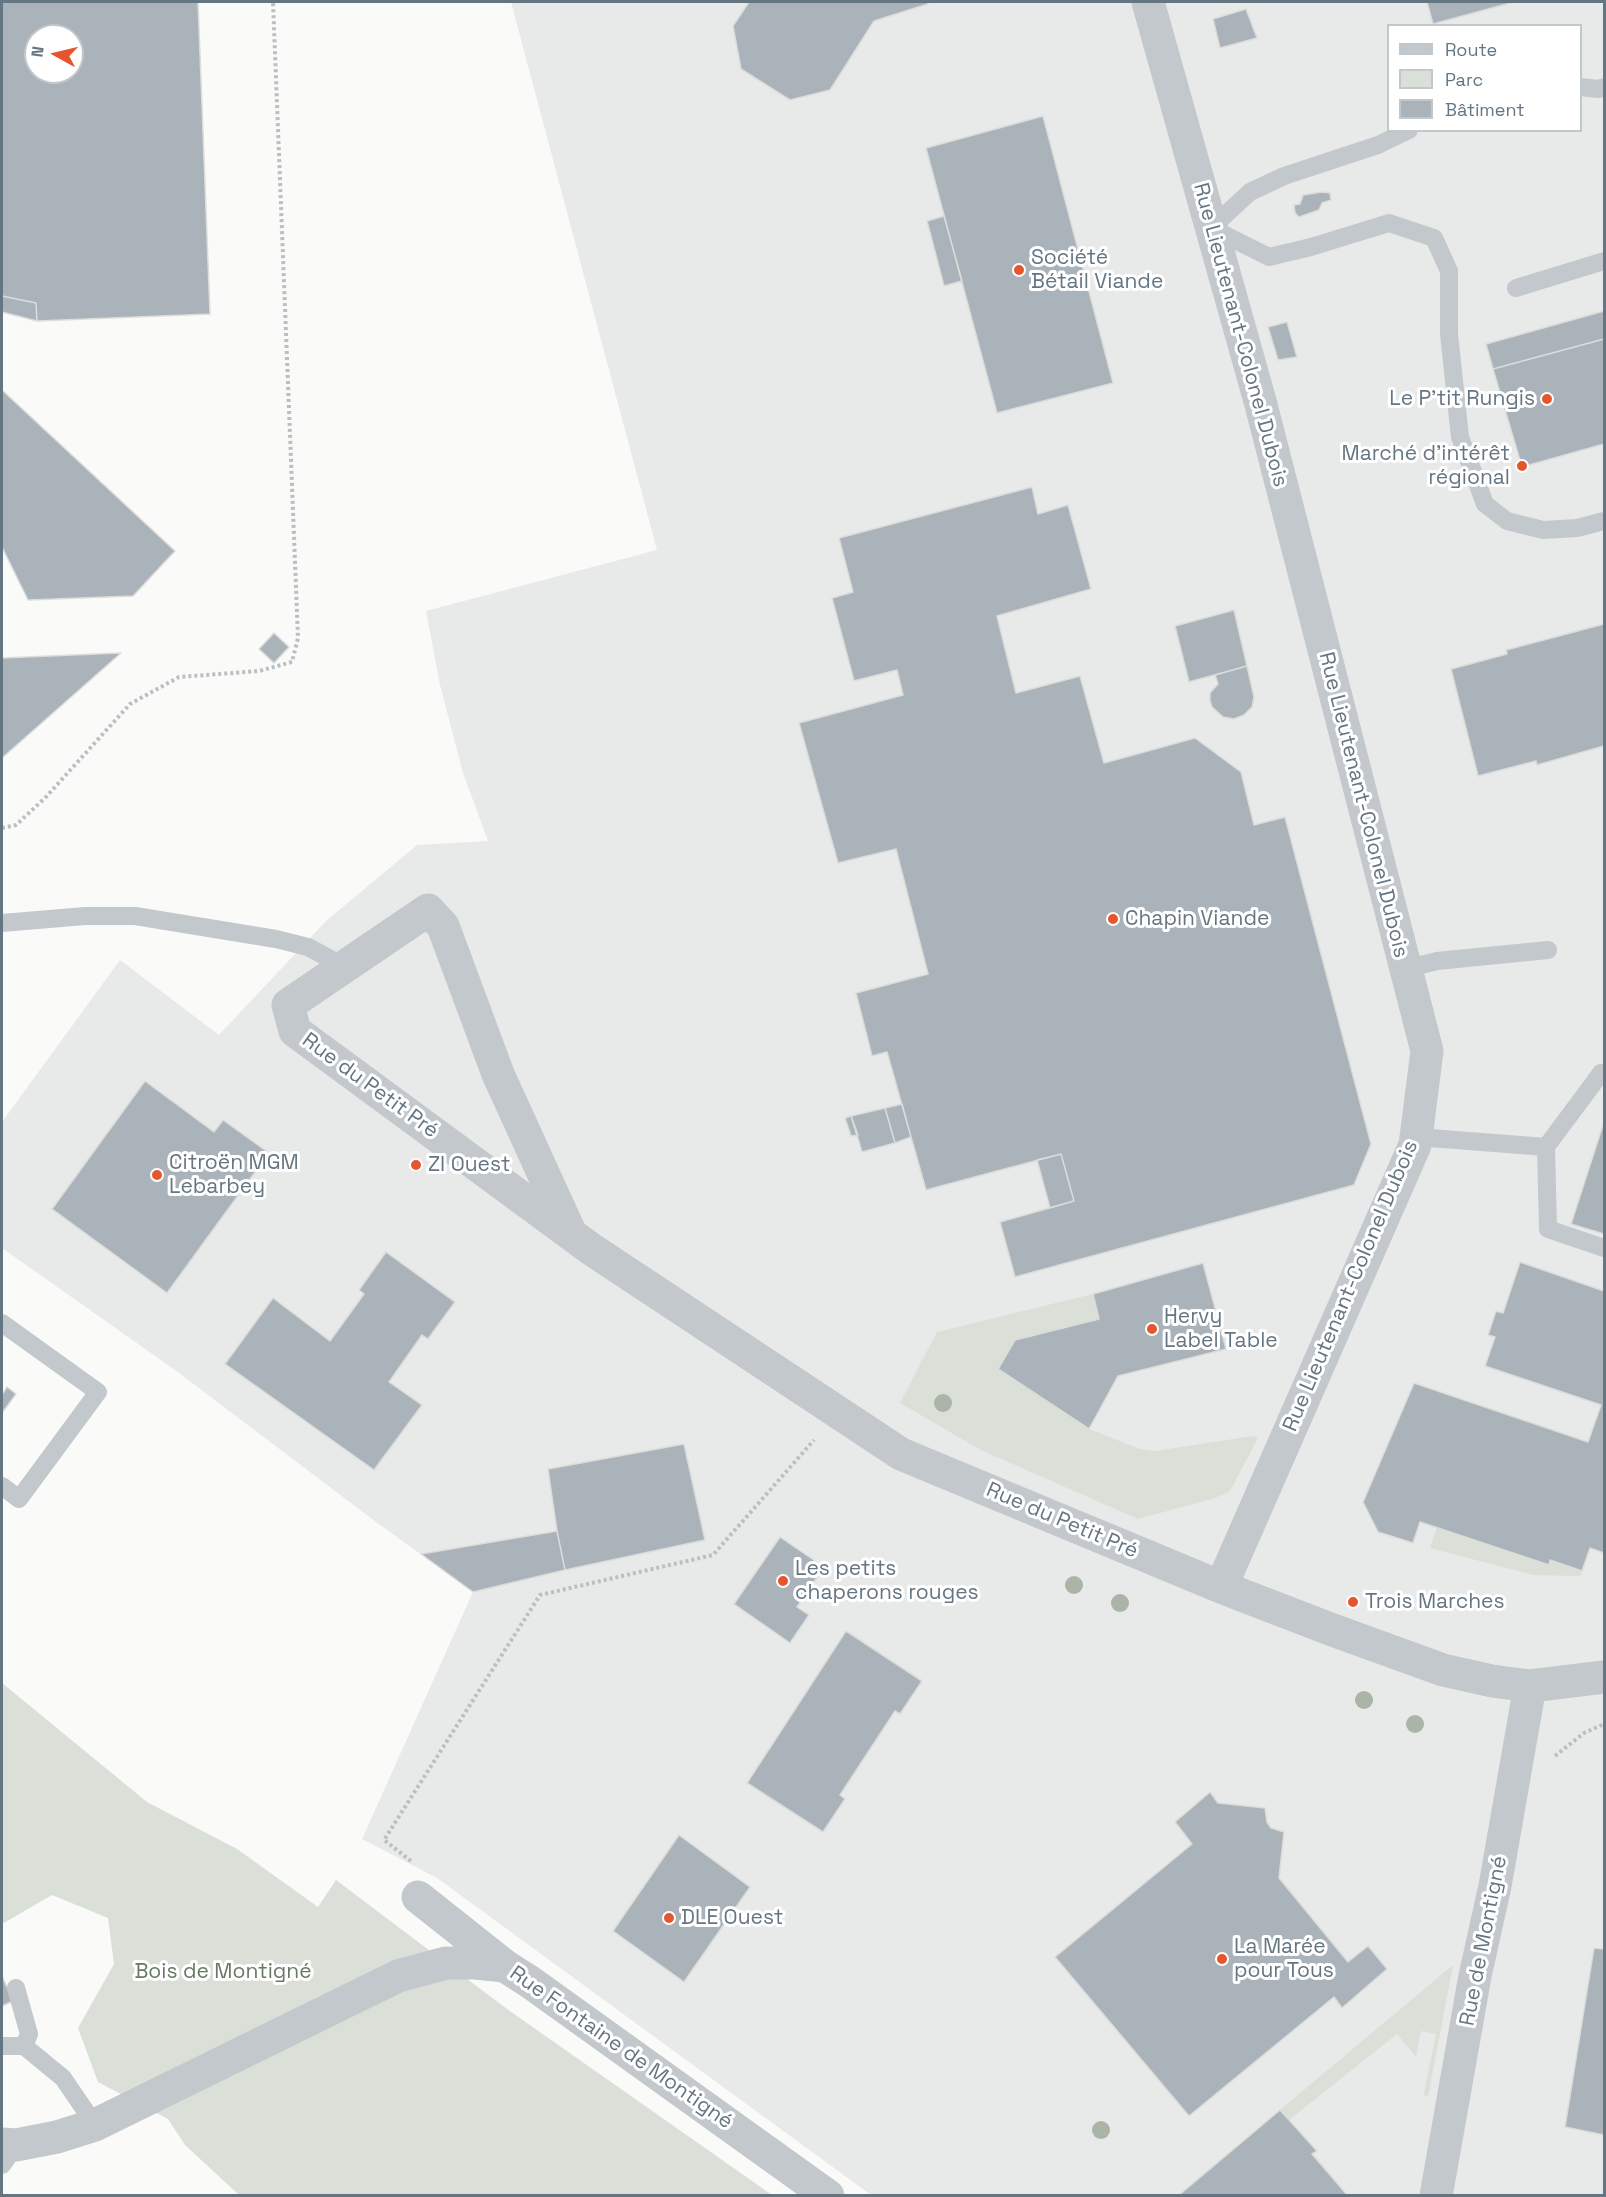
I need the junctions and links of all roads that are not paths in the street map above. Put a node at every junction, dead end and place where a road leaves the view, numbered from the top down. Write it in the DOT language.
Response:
graph roads {
  1 [pos="1148,2"];
  2 [pos="1582,87"];
  3 [pos="1605,87"];
  4 [pos="1405,132"];
  5 [pos="1211,228"];
  6 [pos="1605,261"];
  7 [pos="1516,288"];
  8 [pos="1605,521"];
  9 [pos="2,923"];
  10 [pos="1548,951"];
  11 [pos="345,967"];
  12 [pos="1405,969"];
  13 [pos="1605,1073"];
  14 [pos="1417,1137"];
  15 [pos="1546,1147"];
  16 [pos="570,1232"];
  17 [pos="1605,1248"];
  18 [pos="2,1323"];
  19 [pos="2,1486"];
  20 [pos="1221,1587"];
  21 [pos="1605,1677"];
  22 [pos="1530,1686"];
  23 [pos="418,1897"];
  24 [pos="505,1966"];
  25 [pos="16,1988"];
  26 [pos="2,2046"];
  27 [pos="24,2046"];
  28 [pos="95,2125"];
  29 [pos="6,2151"];
  30 [pos="828,2196"];
  31 [pos="1436,2196"];
  1 -- 5 [label="street, Rue Lieutenant-Colonel Dubois"];
  2 -- 3 [label="lane"];
  4 -- 5 [label="lane"];
  5 -- 8 [label="lane"];
  5 -- 12 [label="street, Rue Lieutenant-Colonel Dubois"];
  6 -- 7 [label="lane"];
  9 -- 11 [label="lane"];
  10 -- 12 [label="lane"];
  11 -- 16 [label="street, Rue du Petit Pré"];
  11 -- 16 [label="street, Rue du Petit Pré"];
  12 -- 14 [label="street, Rue Lieutenant-Colonel Dubois"];
  13 -- 15 [label="lane"];
  14 -- 15 [label="lane"];
  14 -- 20 [label="street, Rue Lieutenant-Colonel Dubois"];
  15 -- 17 [label="lane"];
  16 -- 20 [label="street, Rue du Petit Pré"];
  18 -- 19 [label="lane"];
  20 -- 22 [label="street, Rue du Petit Pré"];
  21 -- 22 [label="street, Rue du Petit Pré"];
  22 -- 31 [label="street, Rue de Montigné"];
  23 -- 24 [label="street, Rue Fontaine de Montigné"];
  24 -- 28 [label="street"];
  24 -- 30 [label="street, Rue Fontaine de Montigné"];
  25 -- 27 [label="lane"];
  26 -- 27 [label="lane"];
  27 -- 28 [label="lane"];
  28 -- 29 [label="street"];
}
